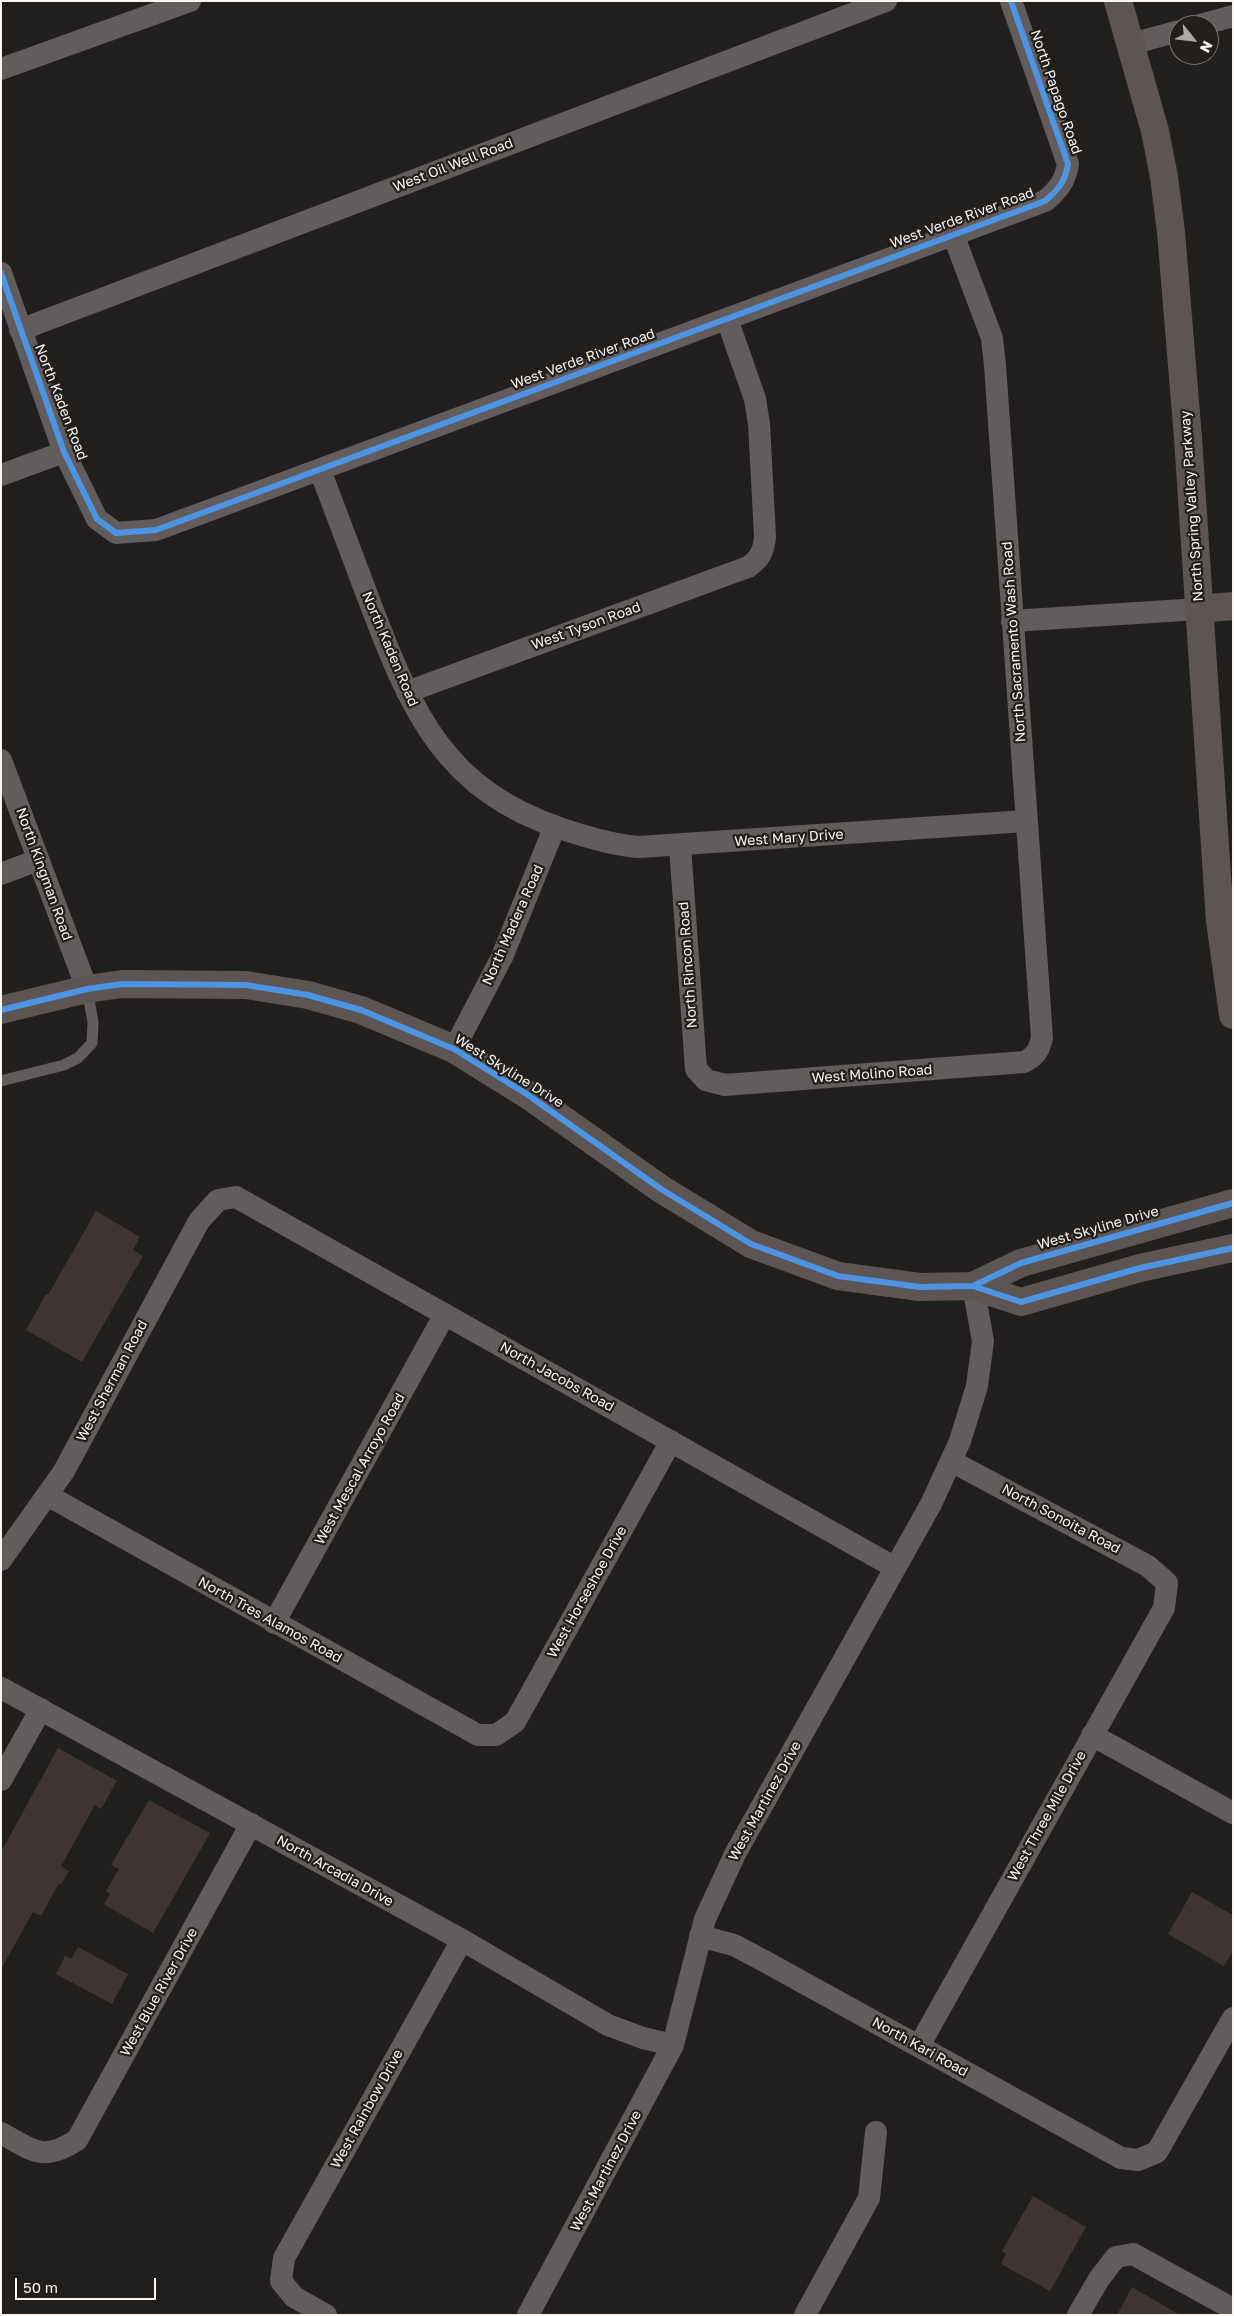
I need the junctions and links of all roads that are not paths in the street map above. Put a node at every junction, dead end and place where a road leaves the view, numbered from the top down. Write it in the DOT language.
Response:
graph roads {
  1 [pos="190,1"];
  2 [pos="886,1"];
  3 [pos="1011,1"];
  4 [pos="1118,1"];
  5 [pos="1233,16"];
  6 [pos="1219,20"];
  7 [pos="1169,34"];
  8 [pos="1131,44"];
  9 [pos="1,69"];
  10 [pos="1057,190"];
  11 [pos="953,234"];
  12 [pos="1,273"];
  13 [pos="727,319"];
  14 [pos="20,330"];
  15 [pos="64,452"];
  16 [pos="320,470"];
  17 [pos="1,475"];
  18 [pos="112,530"];
  19 [pos="1233,606"];
  20 [pos="1199,609"];
  21 [pos="1012,621"];
  22 [pos="407,692"];
  23 [pos="1,760"];
  24 [pos="1026,821"];
  25 [pos="555,826"];
  26 [pos="680,846"];
  27 [pos="38,860"];
  28 [pos="1,874"];
  29 [pos="87,989"];
  30 [pos="1,1010"];
  31 [pos="1233,1015"];
  32 [pos="454,1049"];
  33 [pos="1035,1055"];
  34 [pos="1,1080"];
  35 [pos="706,1080"];
  36 [pos="218,1200"];
  37 [pos="1233,1203"];
  38 [pos="1233,1248"];
  39 [pos="973,1286"];
  40 [pos="445,1314"];
  41 [pos="671,1442"];
  42 [pos="951,1461"];
  43 [pos="47,1495"];
  44 [pos="1,1560"];
  45 [pos="894,1567"];
  46 [pos="1167,1583"];
  47 [pos="274,1623"];
  48 [pos="1,1688"];
  49 [pos="40,1709"];
  50 [pos="496,1735"];
  51 [pos="1092,1735"];
  52 [pos="1,1780"];
  53 [pos="1233,1814"];
  54 [pos="251,1824"];
  55 [pos="700,1936"];
  56 [pos="462,1940"];
  57 [pos="1233,2018"];
  58 [pos="673,2045"];
  59 [pos="919,2046"];
  60 [pos="876,2132"];
  61 [pos="1,2134"];
  62 [pos="1233,2309"];
  63 [pos="326,2315"];
  64 [pos="528,2315"];
  65 [pos="805,2315"];
  66 [pos="1078,2315"];
  1 -- 9 [label="street"];
  2 -- 14 [label="street, West Oil Well Road"];
  3 -- 10 [label="street, North Papago Road"];
  4 -- 8 [label="street, North Spring Valley Parkway"];
  5 -- 6 [label="street"];
  7 -- 8 [label="street"];
  8 -- 20 [label="street, North Spring Valley Parkway"];
  10 -- 11 [label="street, West Verde River Road"];
  11 -- 13 [label="street, West Verde River Road"];
  11 -- 21 [label="street, North Sacramento Wash Road"];
  12 -- 14 [label="street, North Kaden Road"];
  13 -- 16 [label="street, West Verde River Road"];
  13 -- 22 [label="street, West Tyson Road"];
  14 -- 15 [label="street, North Kaden Road"];
  15 -- 17 [label="street"];
  15 -- 18 [label="street, North Kaden Road"];
  16 -- 18 [label="street, West Verde River Road"];
  16 -- 22 [label="street, North Kaden Road"];
  19 -- 20 [label="street"];
  20 -- 21 [label="street"];
  20 -- 31 [label="street, North Spring Valley Parkway"];
  21 -- 24 [label="street, North Sacramento Wash Road"];
  22 -- 25 [label="street, North Kaden Road"];
  23 -- 27 [label="street, North Kingman Road"];
  24 -- 26 [label="street, West Mary Drive"];
  24 -- 33 [label="street, North Sacramento Wash Road"];
  25 -- 26 [label="street, West Mary Drive"];
  25 -- 32 [label="street, North Madera Road"];
  26 -- 35 [label="street, North Rincon Road"];
  27 -- 28 [label="street"];
  27 -- 29 [label="street, North Kingman Road"];
  29 -- 30 [label="street, West Skyline Drive"];
  29 -- 32 [label="street, West Skyline Drive"];
  29 -- 34 [label="lane"];
  32 -- 39 [label="street, West Skyline Drive"];
  33 -- 35 [label="street, West Molino Road"];
  36 -- 40 [label="street, North Jacobs Road"];
  36 -- 43 [label="street, West Sherman Road"];
  37 -- 39 [label="street, West Skyline Drive"];
  38 -- 39 [label="street, West Skyline Drive"];
  39 -- 42 [label="street, West Martinez Drive"];
  40 -- 41 [label="street, North Jacobs Road"];
  40 -- 47 [label="street, West Mescal Arroyo Road"];
  41 -- 45 [label="street, North Jacobs Road"];
  41 -- 50 [label="street, West Horseshoe Drive"];
  42 -- 45 [label="street, West Martinez Drive"];
  42 -- 46 [label="street, North Sonoita Road"];
  43 -- 44 [label="street, West Sherman Road"];
  43 -- 47 [label="street, North Tres Alamos Road"];
  45 -- 55 [label="street, West Martinez Drive"];
  46 -- 51 [label="street, West Three Mile Drive"];
  47 -- 50 [label="street, North Tres Alamos Road"];
  48 -- 49 [label="street, North Arcadia Drive"];
  49 -- 52 [label="street"];
  49 -- 54 [label="street, North Arcadia Drive"];
  51 -- 53 [label="street"];
  51 -- 59 [label="street, West Three Mile Drive"];
  54 -- 56 [label="street, North Arcadia Drive"];
  54 -- 61 [label="street, West Blue River Drive"];
  55 -- 58 [label="street, West Martinez Drive"];
  55 -- 59 [label="street, North Kari Road"];
  56 -- 58 [label="street, North Arcadia Drive"];
  56 -- 63 [label="street, West Rainbow Drive"];
  57 -- 59 [label="street, North Kari Road"];
  58 -- 64 [label="street, West Martinez Drive"];
  60 -- 65 [label="street"];
  62 -- 66 [label="street"];
}
